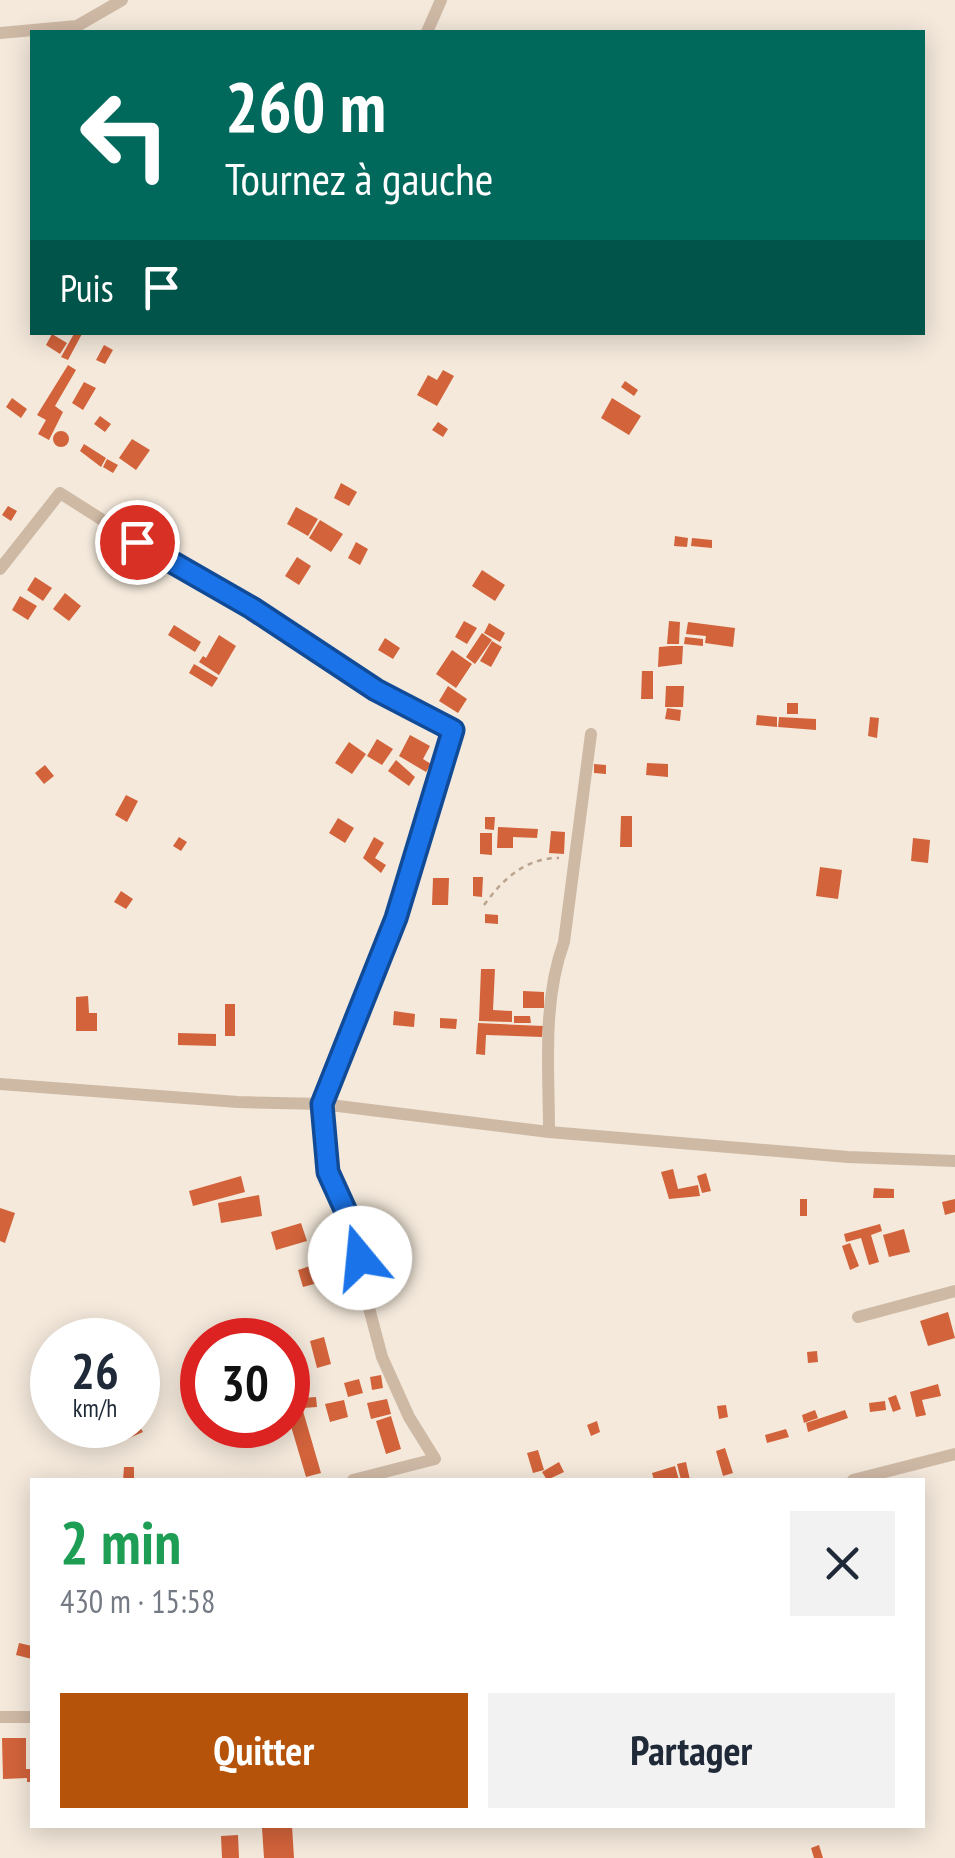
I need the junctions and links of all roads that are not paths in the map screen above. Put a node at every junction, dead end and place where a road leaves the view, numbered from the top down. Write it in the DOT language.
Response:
graph roads {
  1 [pos="122,0"];
  2 [pos="441,0"];
  3 [pos="428,30"];
  4 [pos="0,32"];
  5 [pos="0,568"];
  6 [pos="591,734"];
  7 [pos="0,1084"];
  8 [pos="322,1104"];
  9 [pos="549,1132"];
  10 [pos="955,1161"];
  11 [pos="955,1291"];
  12 [pos="858,1316"];
  13 [pos="955,1454"];
  14 [pos="360,1478"];
  15 [pos="861,1478"];
  16 [pos="30,1716"];
  17 [pos="0,1717"];
  1 -- 4 [label="street"];
  2 -- 3 [label="street"];
  5 -- 8 [label="street"];
  6 -- 9 [label="street"];
  7 -- 8 [label="street"];
  8 -- 9 [label="street"];
  8 -- 14 [label="street"];
  9 -- 10 [label="street"];
  11 -- 12 [label="street"];
  13 -- 15 [label="street"];
  16 -- 17 [label="street"];
}
